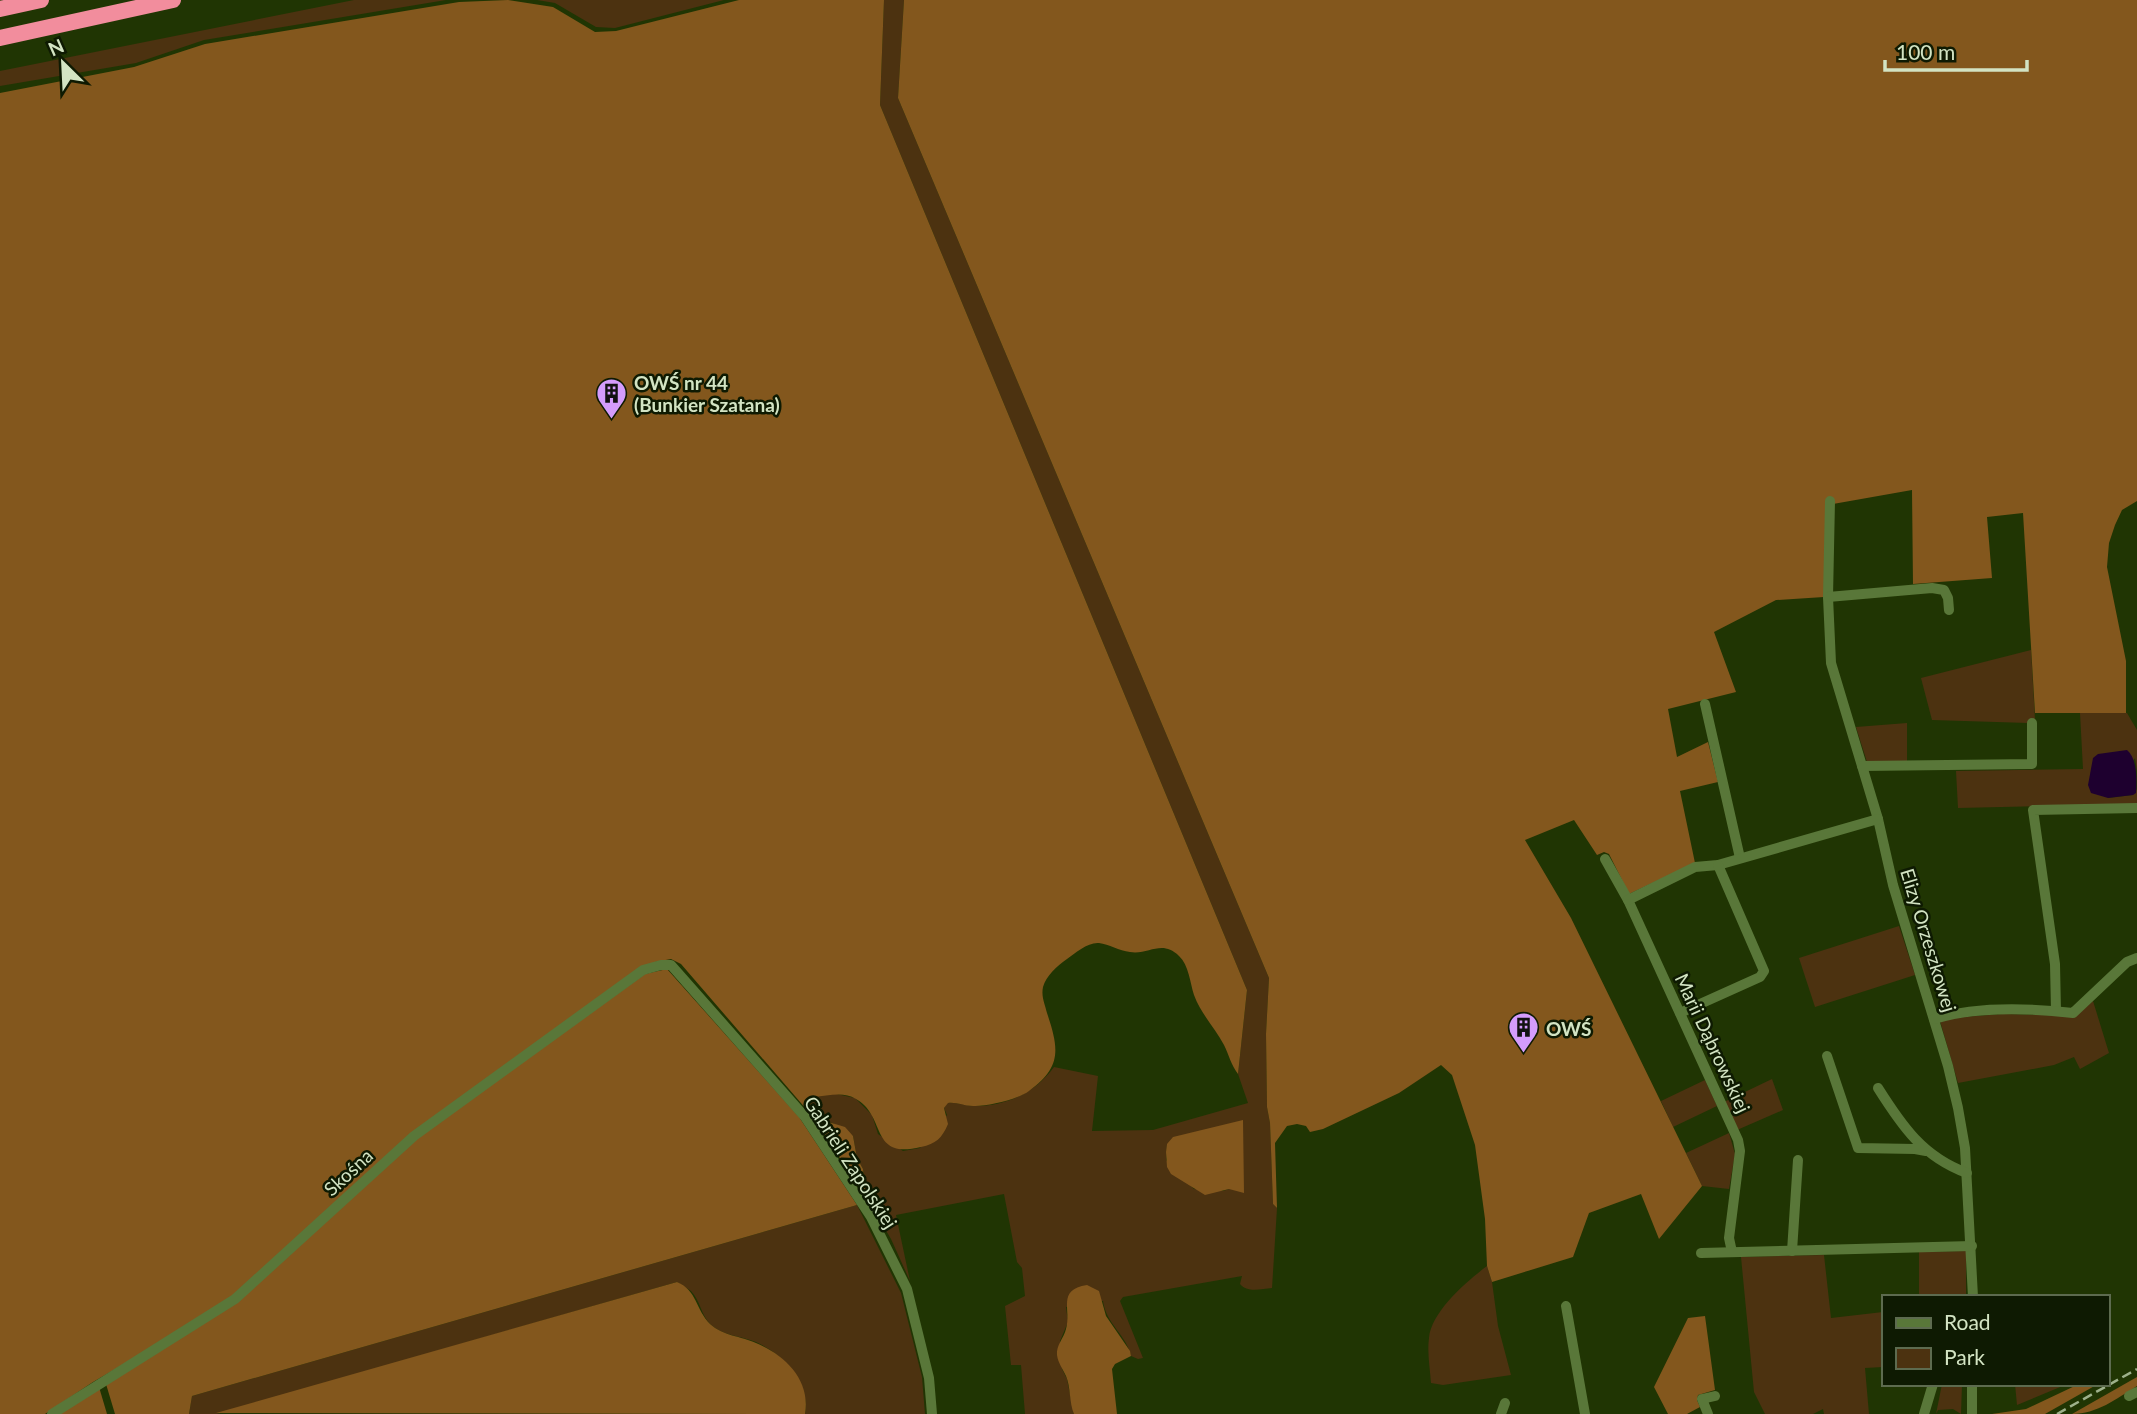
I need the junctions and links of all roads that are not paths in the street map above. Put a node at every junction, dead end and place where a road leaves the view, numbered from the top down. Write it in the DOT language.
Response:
graph roads {
  1 [pos="41,0"];
  2 [pos="173,0"];
  3 [pos="0,9"];
  4 [pos="0,38"];
  5 [pos="1830,501"];
  6 [pos="1828,597"];
  7 [pos="1949,610"];
  8 [pos="1704,704"];
  9 [pos="2032,723"];
  10 [pos="1862,766"];
  11 [pos="2137,808"];
  12 [pos="1878,819"];
  13 [pos="1605,859"];
  14 [pos="1740,859"];
  15 [pos="1718,865"];
  16 [pos="1628,900"];
  17 [pos="2137,958"];
  18 [pos="671,965"];
  19 [pos="2056,1011"];
  20 [pos="1679,1013"];
  21 [pos="1934,1019"];
  22 [pos="1826,1056"];
  23 [pos="1878,1088"];
  24 [pos="1926,1152"];
  25 [pos="1798,1160"];
  26 [pos="1967,1173"];
  27 [pos="1972,1246"];
  28 [pos="1793,1251"];
  29 [pos="1732,1252"];
  30 [pos="1701,1253"];
  31 [pos="1973,1295"];
  32 [pos="1566,1307"];
  33 [pos="1932,1386"];
  34 [pos="1972,1386"];
  35 [pos="1715,1396"];
  36 [pos="1505,1403"];
  37 [pos="1702,1412"];
  38 [pos="51,1414"];
  39 [pos="932,1414"];
  40 [pos="1500,1414"];
  41 [pos="1585,1414"];
  42 [pos="1924,1414"];
  43 [pos="1972,1414"];
  1 -- 3 [label="highway"];
  2 -- 4 [label="highway"];
  5 -- 6 [label="street, Elizy Orzeszkowej"];
  6 -- 7 [label="street"];
  6 -- 10 [label="street, Elizy Orzeszkowej"];
  8 -- 14 [label="street"];
  9 -- 10 [label="street"];
  10 -- 12 [label="street, Elizy Orzeszkowej"];
  11 -- 19 [label="street"];
  12 -- 14 [label="street"];
  12 -- 21 [label="street, Elizy Orzeszkowej"];
  13 -- 16 [label="street, Marii Dąbrowskiej"];
  14 -- 15 [label="street"];
  15 -- 16 [label="street"];
  15 -- 20 [label="street"];
  16 -- 20 [label="street, Marii Dąbrowskiej"];
  17 -- 19 [label="street"];
  18 -- 38 [label="street, Skośna"];
  18 -- 39 [label="street, Gabrieli Zapolskiej"];
  19 -- 21 [label="street"];
  20 -- 29 [label="street, Marii Dąbrowskiej"];
  21 -- 26 [label="street, Elizy Orzeszkowej"];
  22 -- 24 [label="street"];
  23 -- 24 [label="street"];
  24 -- 26 [label="street"];
  25 -- 28 [label="street"];
  26 -- 27 [label="street, Elizy Orzeszkowej"];
  27 -- 28 [label="street"];
  27 -- 31 [label="street, Elizy Orzeszkowej"];
  28 -- 29 [label="street"];
  29 -- 30 [label="street"];
  32 -- 41 [label="street"];
  33 -- 42 [label="street"];
  34 -- 43 [label="street"];
  35 -- 37 [label="street"];
  36 -- 40 [label="street"];
}
